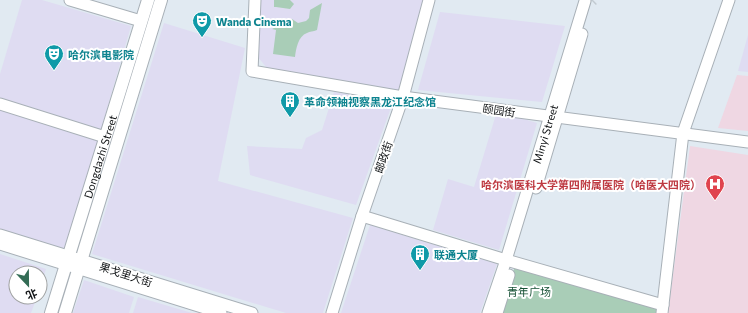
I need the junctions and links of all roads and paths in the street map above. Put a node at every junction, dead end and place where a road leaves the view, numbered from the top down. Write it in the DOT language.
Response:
graph roads {
  1 [pos="70,0"];
  2 [pos="148,0"];
  3 [pos="161,0"];
  4 [pos="255,0"];
  5 [pos="429,0"];
  6 [pos="729,0"];
  7 [pos="589,1"];
  8 [pos="141,21"];
  9 [pos="403,97"];
  10 [pos="0,104"];
  11 [pos="554,116"];
  12 [pos="683,133"];
  13 [pos="105,138"];
  14 [pos="748,142"];
  15 [pos="362,216"];
  16 [pos="0,235"];
  17 [pos="0,244"];
  18 [pos="68,261"];
  19 [pos="510,261"];
  20 [pos="80,264"];
  21 [pos="663,309"];
  22 [pos="52,313"];
  23 [pos="65,313"];
  24 [pos="221,313"];
  25 [pos="252,313"];
  26 [pos="332,313"];
  27 [pos="488,313"];
  28 [pos="497,313"];
  1 -- 8 [label="street"];
  2 -- 8 [label="main road, Dongdazhi Street"];
  3 -- 20 [label="main road, Dongdazhi Street"];
  4 -- 9 [label="street, 颐园街"];
  5 -- 9 [label="street, 邮政街"];
  6 -- 12 [label="street"];
  7 -- 11 [label="street, Minyi Street"];
  8 -- 13 [label="main road, Dongdazhi Street"];
  9 -- 11 [label="street, 颐园街"];
  9 -- 15 [label="street, 邮政街"];
  10 -- 13 [label="street"];
  11 -- 12 [label="street, 颐园街"];
  11 -- 19 [label="street, Minyi Street"];
  12 -- 14 [label="street, 颐园街"];
  12 -- 21 [label="street"];
  13 -- 18 [label="main road, Dongdazhi Street"];
  15 -- 19 [label="street"];
  15 -- 26 [label="street, 邮政街"];
  16 -- 18 [label="street, 果戈里大街"];
  17 -- 18 [label="street, 果戈里大街"];
  18 -- 20 [label="street, 果戈里大街"];
  18 -- 22 [label="main road, Dongdazhi Street"];
  19 -- 21 [label="street"];
  19 -- 27 [label="street, Minyi Street"];
  19 -- 28 [label="street, Minyi Street"];
  20 -- 23 [label="main road, Dongdazhi Street"];
  20 -- 24 [label="street, 果戈里大街"];
  20 -- 25 [label="street, 果戈里大街"];
}
